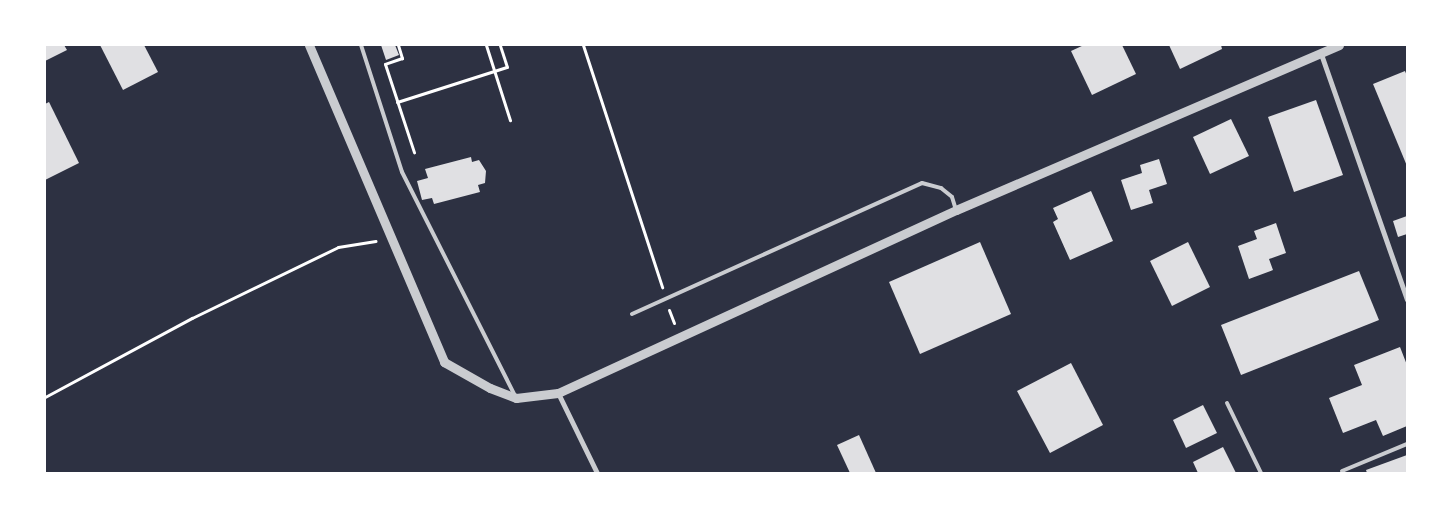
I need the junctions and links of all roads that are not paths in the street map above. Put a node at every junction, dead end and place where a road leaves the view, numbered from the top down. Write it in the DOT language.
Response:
graph roads {
  1 [pos="309,45"];
  2 [pos="361,45"];
  3 [pos="1340,45"];
  4 [pos="1321,54"];
  5 [pos="956,210"];
  6 [pos="1407,299"];
  7 [pos="632,314"];
  8 [pos="558,393"];
  9 [pos="516,398"];
  10 [pos="1227,403"];
  11 [pos="1407,444"];
  12 [pos="1342,471"];
  13 [pos="596,473"];
  14 [pos="1261,473"];
  1 -- 9 [label="street"];
  2 -- 9 [label="lane"];
  3 -- 4 [label="street"];
  4 -- 5 [label="street"];
  4 -- 6 [label="street"];
  5 -- 7 [label="lane"];
  5 -- 8 [label="street"];
  8 -- 9 [label="street"];
  8 -- 13 [label="street"];
  10 -- 14 [label="lane"];
  11 -- 12 [label="lane"];
}
